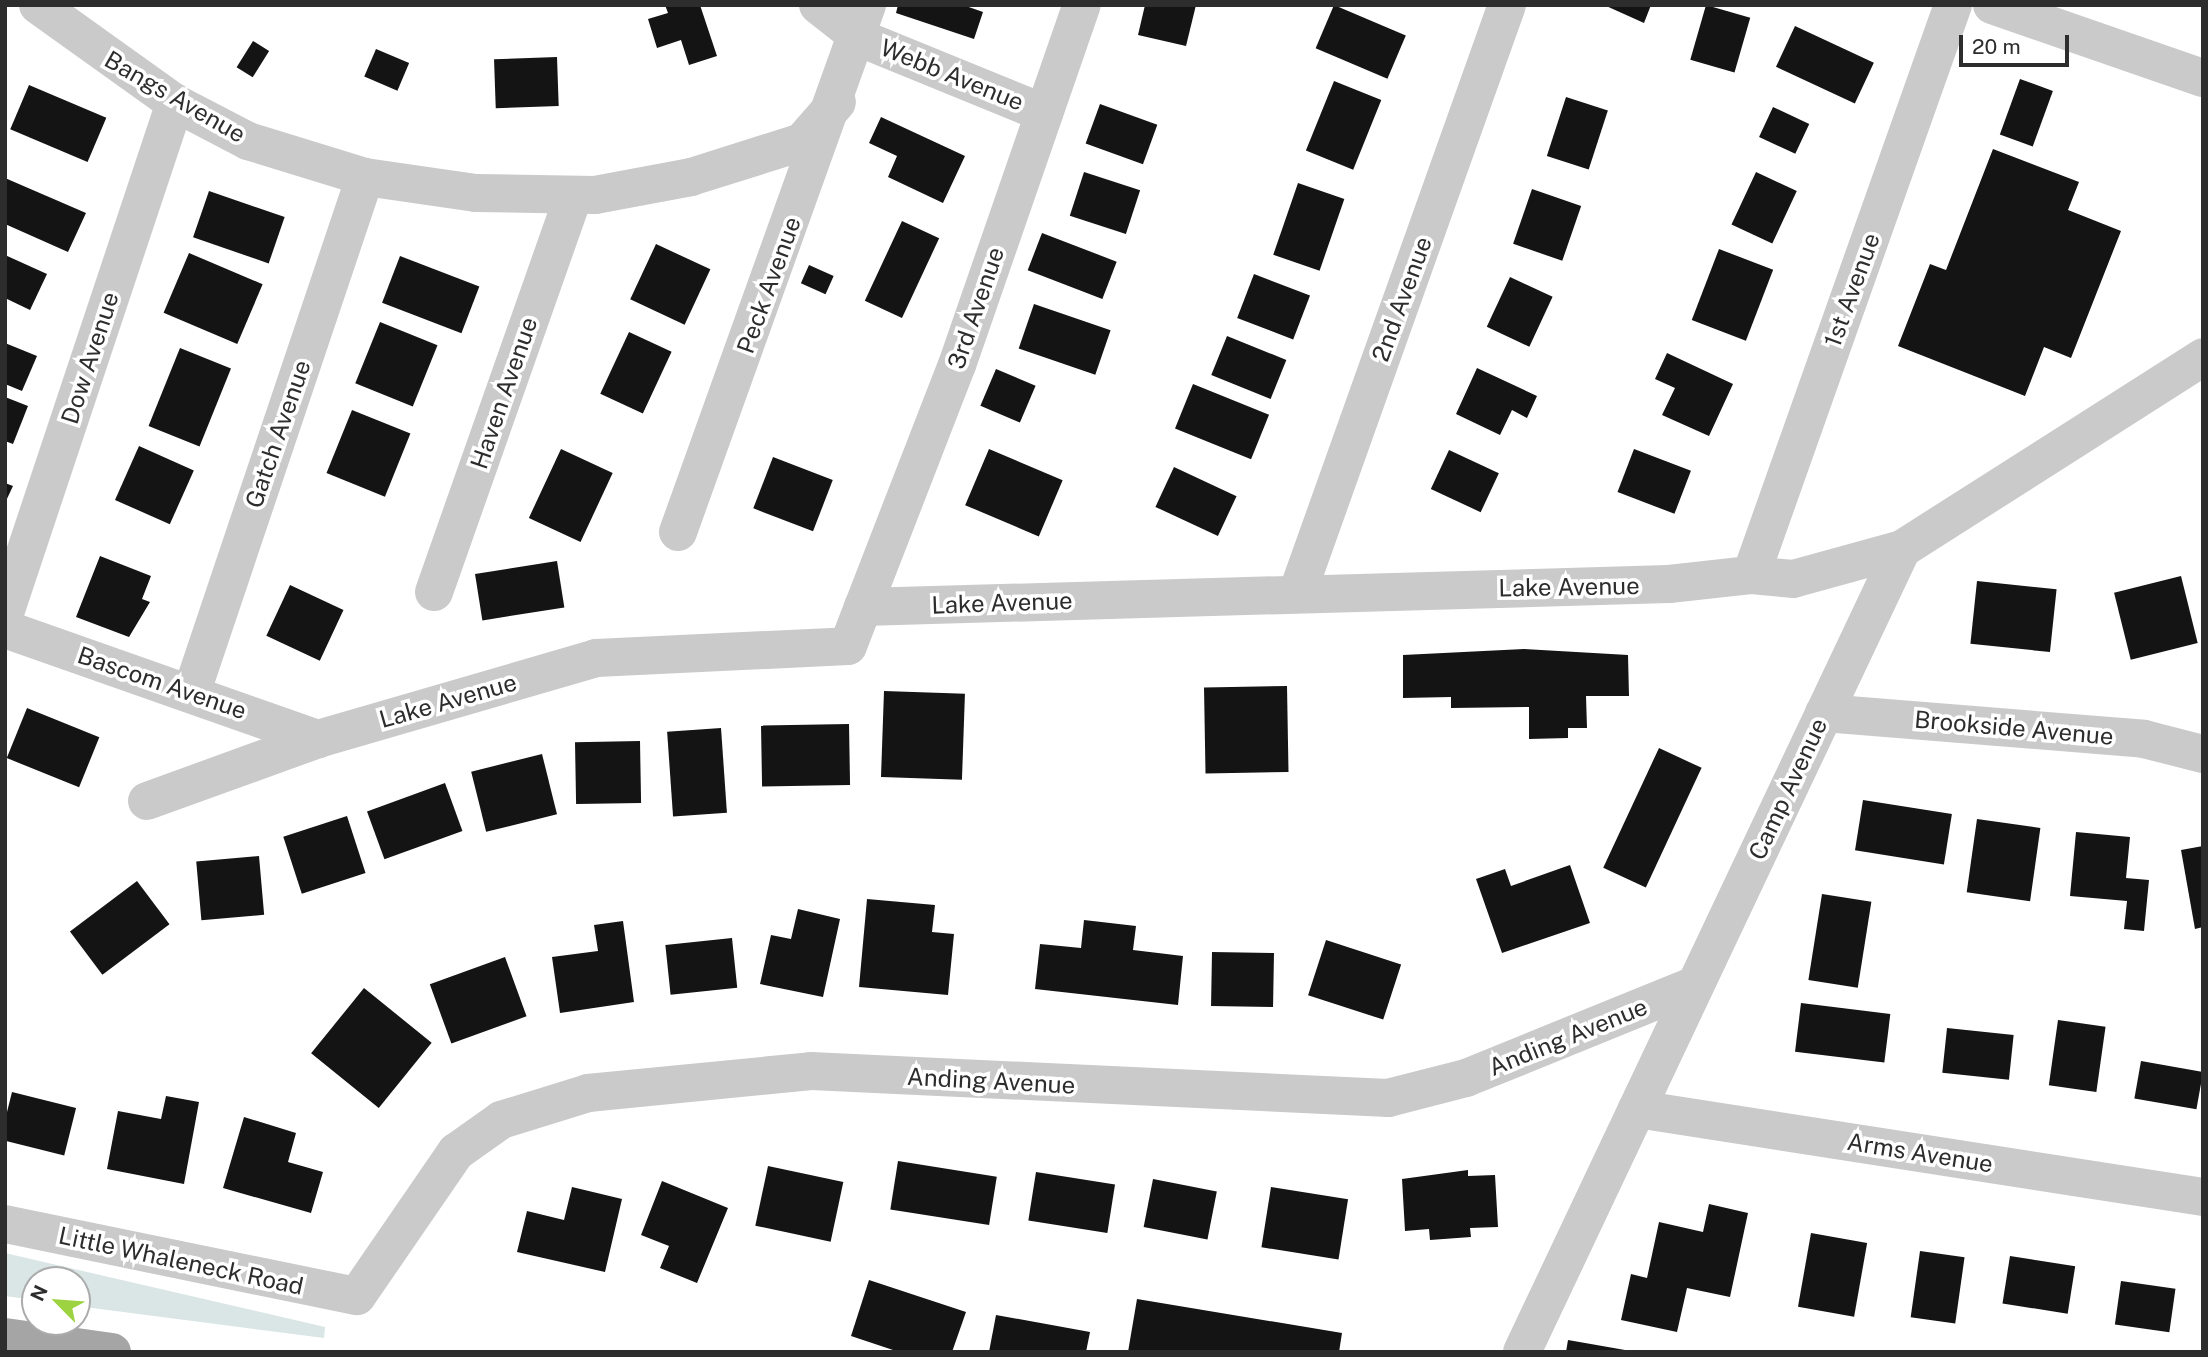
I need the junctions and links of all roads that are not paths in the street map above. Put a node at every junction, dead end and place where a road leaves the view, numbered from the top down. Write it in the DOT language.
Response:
graph roads {
  1 [pos="38,5"];
  2 [pos="818,5"];
  3 [pos="1082,5"];
  4 [pos="1507,5"];
  5 [pos="1953,5"];
  6 [pos="1992,5"];
  7 [pos="864,21"];
  8 [pos="2203,78"];
  9 [pos="836,102"];
  10 [pos="175,103"];
  11 [pos="1044,113"];
  12 [pos="365,177"];
  13 [pos="574,195"];
  14 [pos="2203,357"];
  15 [pos="678,533"];
  16 [pos="1902,549"];
  17 [pos="1751,575"];
  18 [pos="434,592"];
  19 [pos="1297,594"];
  20 [pos="863,607"];
  21 [pos="5,613"];
  22 [pos="5,629"];
  23 [pos="191,691"];
  24 [pos="1824,713"];
  25 [pos="317,739"];
  26 [pos="2203,754"];
  27 [pos="147,801"];
  28 [pos="1695,985"];
  29 [pos="1637,1109"];
  30 [pos="2203,1197"];
  31 [pos="5,1224"];
  32 [pos="357,1296"];
  33 [pos="5,1337"];
  34 [pos="112,1352"];
  35 [pos="1522,1352"];
  1 -- 10 [label="street, Bangs Avenue"];
  2 -- 7 [label="street, Webb Avenue"];
  3 -- 11 [label="street, 3rd Avenue"];
  4 -- 19 [label="street, 2nd Avenue"];
  5 -- 17 [label="street, 1st Avenue"];
  6 -- 8 [label="street"];
  7 -- 9 [label="street, Peck Avenue"];
  7 -- 11 [label="street, Webb Avenue"];
  9 -- 13 [label="street, Bangs Avenue"];
  9 -- 15 [label="street, Peck Avenue"];
  10 -- 12 [label="street, Bangs Avenue"];
  10 -- 21 [label="street, Dow Avenue"];
  11 -- 20 [label="street, 3rd Avenue"];
  12 -- 13 [label="street, Bangs Avenue"];
  12 -- 23 [label="street, Gatch Avenue"];
  13 -- 18 [label="street, Haven Avenue"];
  14 -- 16 [label="street"];
  16 -- 17 [label="street, Lake Avenue"];
  16 -- 24 [label="street, Camp Avenue"];
  17 -- 19 [label="street, Lake Avenue"];
  19 -- 20 [label="street, Lake Avenue"];
  20 -- 25 [label="street, Lake Avenue"];
  22 -- 23 [label="street, Bascom Avenue"];
  23 -- 25 [label="street, Bascom Avenue"];
  24 -- 26 [label="street, Brookside Avenue"];
  24 -- 28 [label="street, Camp Avenue"];
  25 -- 27 [label="street, Lake Avenue"];
  28 -- 29 [label="street, Camp Avenue"];
  28 -- 32 [label="street, Anding Avenue"];
  29 -- 30 [label="street, Arms Avenue"];
  29 -- 35 [label="street, Camp Avenue"];
  31 -- 32 [label="street, Little Whaleneck Road"];
  33 -- 34 [label="main road"];
}
